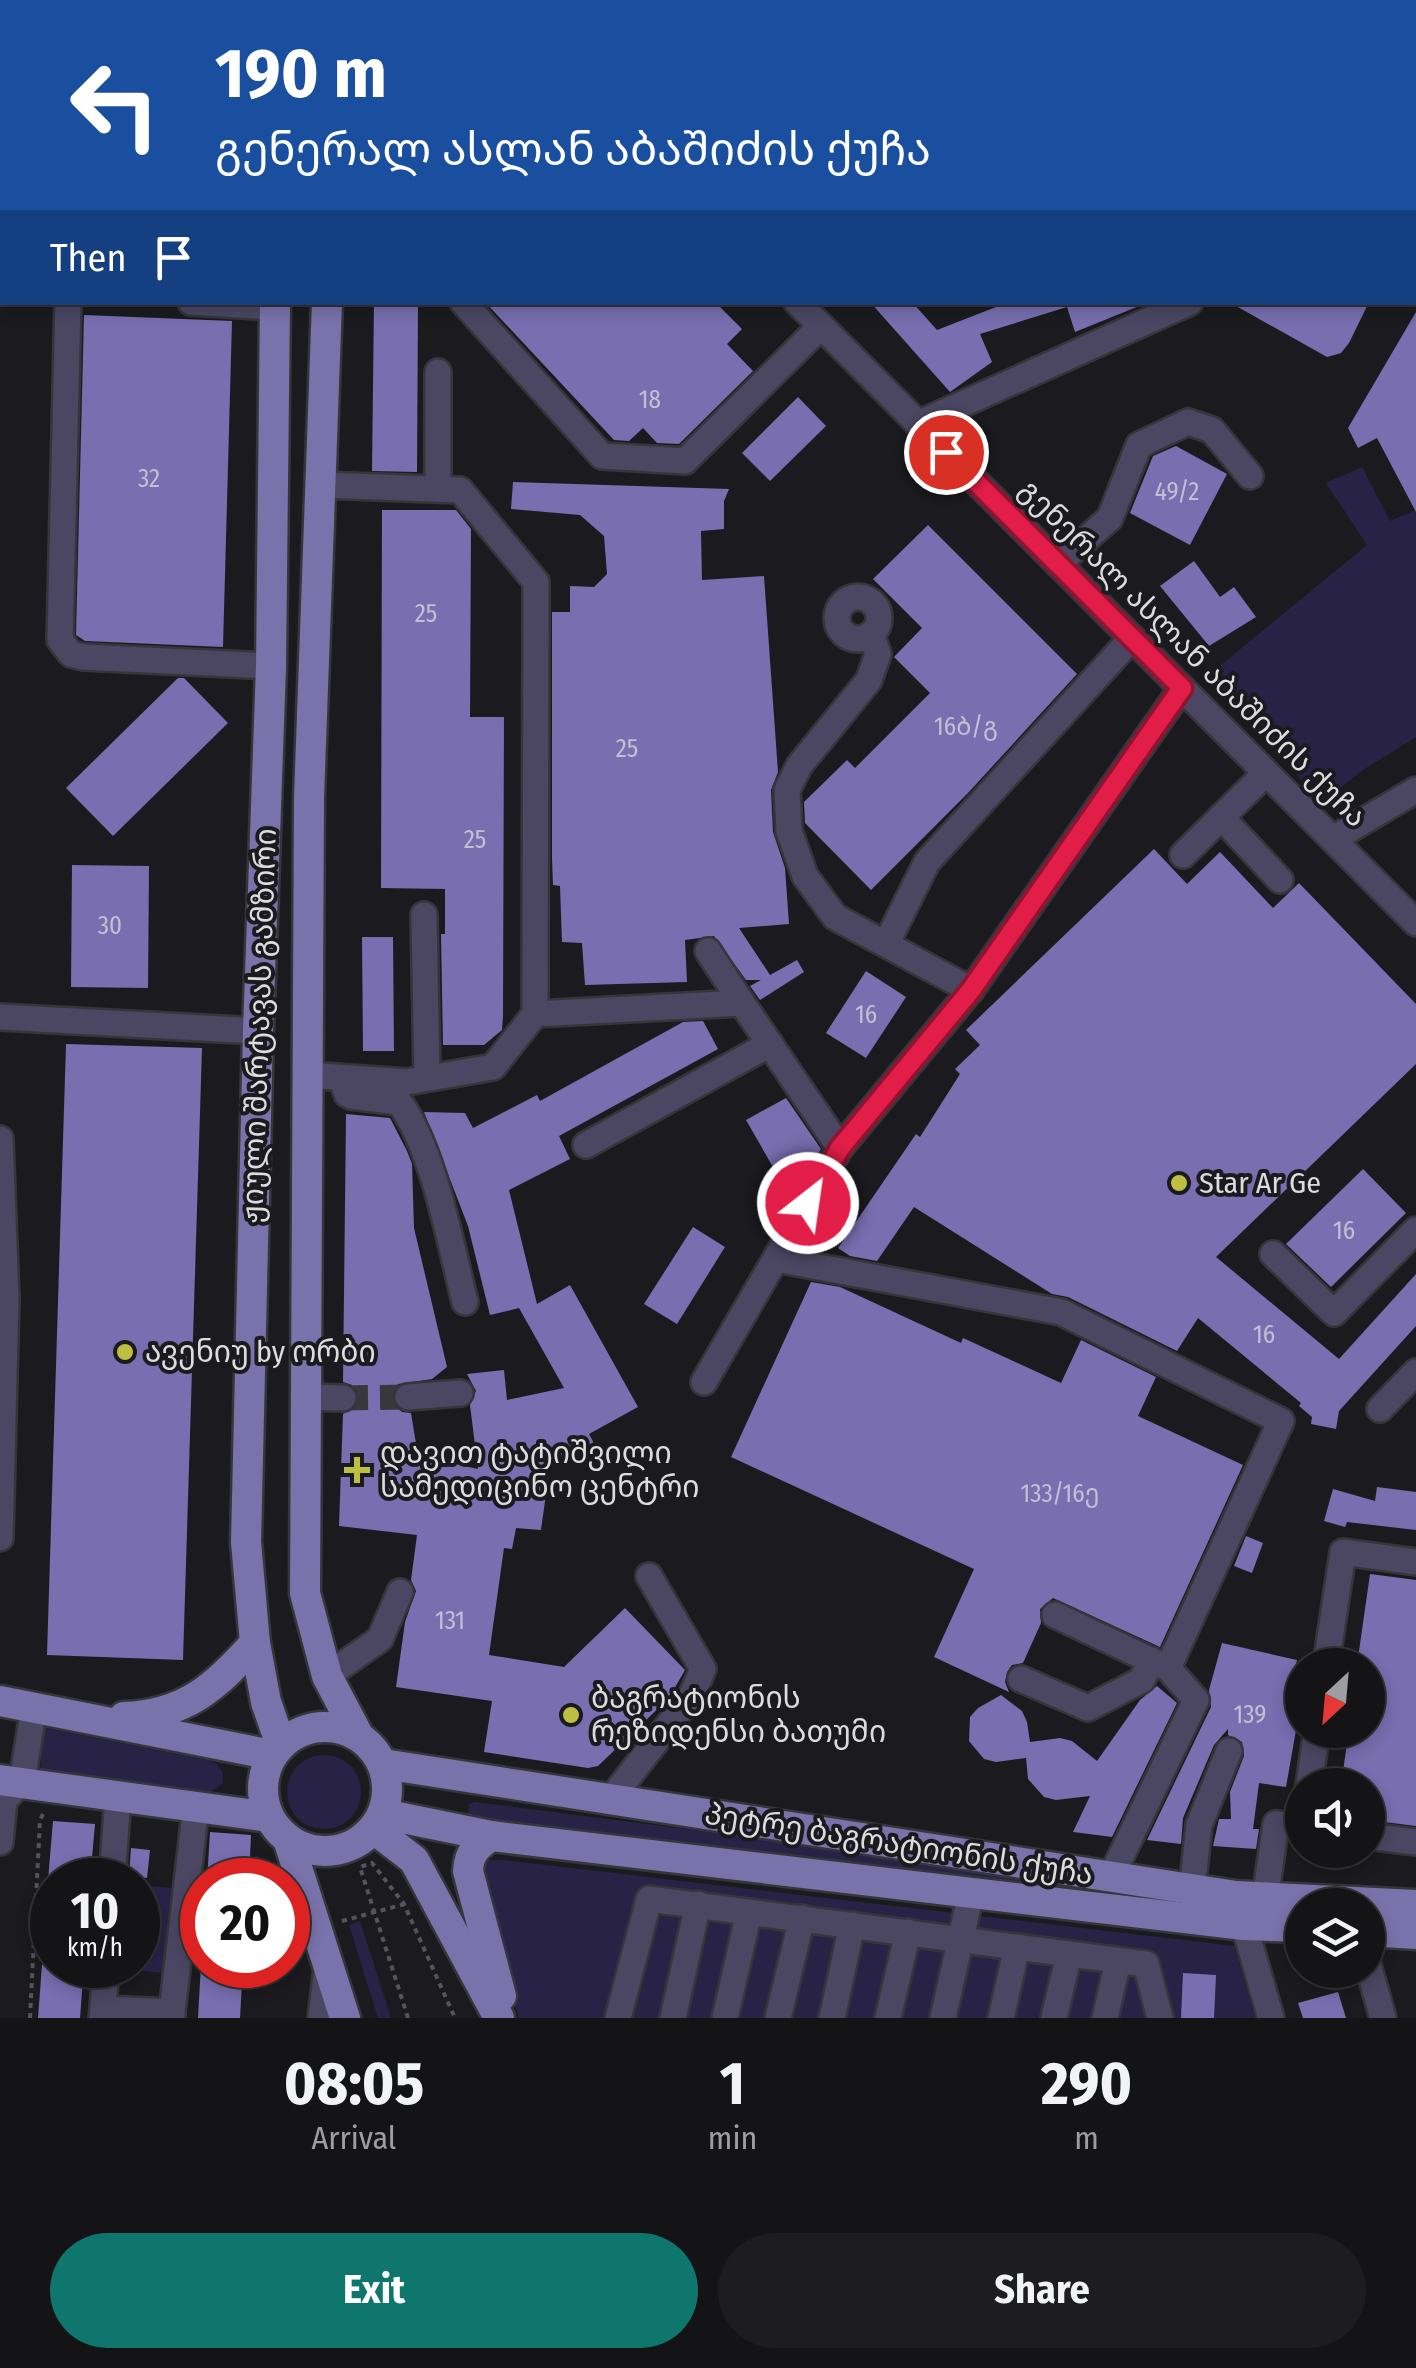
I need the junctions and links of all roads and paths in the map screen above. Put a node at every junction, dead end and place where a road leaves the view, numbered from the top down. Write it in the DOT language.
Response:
graph roads {
  1 [pos="68,305"];
  2 [pos="275,305"];
  3 [pos="327,305"];
  4 [pos="466,305"];
  5 [pos="800,305"];
  6 [pos="1177,305"];
  7 [pos="1150,311"];
  8 [pos="820,326"];
  9 [pos="438,372"];
  10 [pos="918,424"];
  11 [pos="1250,476"];
  12 [pos="322,485"];
  13 [pos="438,489"];
  14 [pos="1058,564"];
  15 [pos="871,634"];
  16 [pos="1132,638"];
  17 [pos="271,666"];
  18 [pos="1182,688"];
  19 [pos="1266,772"];
  20 [pos="1416,790"];
  21 [pos="1221,817"];
  22 [pos="1333,839"];
  23 [pos="1183,855"];
  24 [pos="1280,880"];
  25 [pos="424,914"];
  26 [pos="1416,923"];
  27 [pos="886,944"];
  28 [pos="708,951"];
  29 [pos="971,990"];
  30 [pos="742,1003"];
  31 [pos="536,1014"];
  32 [pos="0,1018"];
  33 [pos="258,1031"];
  34 [pos="770,1044"];
  35 [pos="307,1075"];
  36 [pos="427,1077"];
  37 [pos="342,1078"];
  38 [pos="0,1139"];
  39 [pos="586,1144"];
  40 [pos="840,1148"];
  41 [pos="1416,1230"];
  42 [pos="1273,1254"];
  43 [pos="776,1259"];
  44 [pos="465,1302"];
  45 [pos="1416,1372"];
  46 [pos="704,1382"];
  47 [pos="460,1393"];
  48 [pos="306,1397"];
  49 [pos="408,1397"];
  50 [pos="343,1398"];
  51 [pos="1380,1409"];
  52 [pos="0,1538"];
  53 [pos="1416,1562"];
  54 [pos="648,1576"];
  55 [pos="400,1592"];
  56 [pos="1055,1615"];
  57 [pos="254,1642"];
  58 [pos="1329,1648"];
  59 [pos="1160,1664"];
  60 [pos="327,1676"];
  61 [pos="1021,1679"];
  62 [pos="0,1701"];
  63 [pos="34,1707"];
  64 [pos="84,1717"];
  65 [pos="358,1736"];
  66 [pos="277,1750"];
  67 [pos="1230,1751"];
  68 [pos="383,1764"];
  69 [pos="6,1789"];
  70 [pos="118,1796"];
  71 [pos="611,1799"];
  72 [pos="196,1806"];
  73 [pos="44,1813"];
  74 [pos="379,1822"];
  75 [pos="1285,1825"];
  76 [pos="278,1828"];
  77 [pos="491,1836"];
  78 [pos="1385,1838"];
  79 [pos="0,1842"];
  80 [pos="1416,1842"];
  81 [pos="114,1858"];
  82 [pos="1110,1877"];
  83 [pos="1192,1890"];
  84 [pos="970,1893"];
  85 [pos="404,1904"];
  86 [pos="698,1904"];
  87 [pos="1416,1905"];
  88 [pos="1248,1906"];
  89 [pos="374,1912"];
  90 [pos="750,1912"];
  91 [pos="802,1918"];
  92 [pos="347,1919"];
  93 [pos="1285,1921"];
  94 [pos="852,1925"];
  95 [pos="908,1932"];
  96 [pos="1385,1932"];
  97 [pos="1416,1934"];
  98 [pos="960,1940"];
  99 [pos="1016,1947"];
  100 [pos="1069,1954"];
  101 [pos="1118,1960"];
  102 [pos="328,1963"];
  103 [pos="104,1988"];
  104 [pos="1374,1988"];
  105 [pos="102,2013"];
  106 [pos="172,2015"];
  107 [pos="30,2018"];
  108 [pos="321,2018"];
  109 [pos="345,2018"];
  110 [pos="408,2018"];
  111 [pos="456,2018"];
  112 [pos="503,2018"];
  113 [pos="618,2018"];
  114 [pos="673,2018"];
  115 [pos="725,2018"];
  116 [pos="778,2018"];
  117 [pos="832,2018"];
  118 [pos="888,2018"];
  119 [pos="943,2018"];
  120 [pos="1001,2018"];
  121 [pos="1054,2018"];
  122 [pos="1106,2018"];
  123 [pos="1160,2018"];
  124 [pos="1271,2018"];
  125 [pos="1382,2018"];
  1 -- 17 [label="street"];
  2 -- 17 [label="main road, ჟიული შარტავას გამზირი"];
  3 -- 12 [label="main road, ჟიული შარტავას გამზირი"];
  4 -- 8 [label="street"];
  5 -- 8 [label="street, გენერალ ასლან აბაშიძის ქუჩა"];
  6 -- 7 [label="street"];
  7 -- 10 [label="street"];
  8 -- 10 [label="street, გენერალ ასლან აბაშიძის ქუჩა"];
  9 -- 13 [label="street"];
  10 -- 14 [label="street, გენერალ ასლან აბაშიძის ქუჩა"];
  11 -- 14 [label="street"];
  12 -- 13 [label="street"];
  12 -- 35 [label="main road, ჟიული შარტავას გამზირი"];
  13 -- 31 [label="street"];
  14 -- 16 [label="street, გენერალ ასლან აბაშიძის ქუჩა"];
  15 -- 27 [label="street"];
  16 -- 18 [label="street, გენერალ ასლან აბაშიძის ქუჩა"];
  16 -- 27 [label="street"];
  17 -- 33 [label="main road, ჟიული შარტავას გამზირი"];
  18 -- 19 [label="street, გენერალ ასლან აბაშიძის ქუჩა"];
  18 -- 29 [label="street"];
  19 -- 21 [label="street"];
  19 -- 22 [label="street, გენერალ ასლან აბაშიძის ქუჩა"];
  20 -- 22 [label="street"];
  21 -- 23 [label="street"];
  21 -- 24 [label="street"];
  22 -- 26 [label="street, გენერალ ასლან აბაშიძის ქუჩა"];
  25 -- 36 [label="street"];
  27 -- 29 [label="street"];
  28 -- 30 [label="street"];
  29 -- 40 [label="street"];
  30 -- 31 [label="street"];
  30 -- 34 [label="street"];
  31 -- 36 [label="street"];
  32 -- 33 [label="street"];
  33 -- 57 [label="main road, ჟიული შარტავას გამზირი"];
  34 -- 39 [label="street"];
  34 -- 40 [label="street"];
  35 -- 37 [label="street"];
  35 -- 48 [label="main road, ჟიული შარტავას გამზირი"];
  36 -- 37 [label="street"];
  37 -- 44 [label="street"];
  38 -- 52 [label="street"];
  40 -- 43 [label="street"];
  41 -- 42 [label="street"];
  43 -- 46 [label="street"];
  43 -- 59 [label="street"];
  45 -- 51 [label="street"];
  47 -- 49 [label="street"];
  48 -- 50 [label="street"];
  48 -- 60 [label="main road, ჟიული შარტავას გამზირი"];
  53 -- 58 [label="street"];
  54 -- 71 [label="street"];
  55 -- 60 [label="street"];
  56 -- 59 [label="street"];
  57 -- 64 [label="main road"];
  57 -- 66 [label="main road, ჟიული შარტავას გამზირი"];
  59 -- 61 [label="street"];
  59 -- 82 [label="street"];
  60 -- 65 [label="main road, ჟიული შარტავას გამზირი"];
  62 -- 63 [label="main road"];
  63 -- 64 [label="main road"];
  63 -- 69 [label="street"];
  64 -- 66 [label="main road"];
  65 -- 66 [label="main road"];
  65 -- 68 [label="main road"];
  66 -- 76 [label="main road"];
  67 -- 83 [label="street"];
  68 -- 71 [label="main road, პეტრე ბაგრატიონის ქუჩა"];
  68 -- 74 [label="main road"];
  69 -- 70 [label="main road"];
  69 -- 79 [label="street"];
  70 -- 72 [label="main road"];
  70 -- 81 [label="street"];
  71 -- 82 [label="main road, პეტრე ბაგრატიონის ქუჩა"];
  72 -- 76 [label="main road"];
  72 -- 106 [label="street"];
  73 -- 107 [label="path"];
  74 -- 76 [label="main road"];
  74 -- 77 [label="main road, პეტრე ბაგრატიონის ქუჩა"];
  74 -- 112 [label="main road"];
  75 -- 88 [label="street"];
  76 -- 102 [label="main road"];
  77 -- 84 [label="main road, პეტრე ბაგრატიონის ქუჩა"];
  77 -- 112 [label="main road"];
  78 -- 80 [label="street"];
  82 -- 83 [label="main road, პეტრე ბაგრატიონის ქუჩა"];
  83 -- 88 [label="main road, პეტრე ბაგრატიონის ქუჩა"];
  84 -- 88 [label="main road, პეტრე ბაგრატიონის ქუჩა"];
  84 -- 98 [label="street"];
  85 -- 89 [label="path"];
  85 -- 89 [label="path"];
  85 -- 111 [label="path"];
  86 -- 90 [label="street"];
  86 -- 113 [label="street"];
  86 -- 114 [label="street"];
  87 -- 88 [label="main road, პეტრე ბაგრატიონის ქუჩა"];
  88 -- 93 [label="main road, პეტრე ბაგრატიონის ქუჩა"];
  88 -- 124 [label="street"];
  89 -- 92 [label="path"];
  89 -- 110 [label="path"];
  90 -- 91 [label="street"];
  90 -- 115 [label="street"];
  91 -- 94 [label="street"];
  91 -- 116 [label="street"];
  94 -- 95 [label="street"];
  94 -- 117 [label="street"];
  95 -- 98 [label="street"];
  95 -- 118 [label="street"];
  96 -- 97 [label="main road"];
  98 -- 99 [label="street"];
  98 -- 119 [label="street"];
  99 -- 100 [label="street"];
  99 -- 120 [label="street"];
  100 -- 101 [label="street"];
  100 -- 121 [label="street"];
  101 -- 122 [label="street"];
  101 -- 123 [label="street"];
  102 -- 108 [label="street"];
  102 -- 109 [label="main road"];
  103 -- 105 [label="street"];
  104 -- 125 [label="street"];
  105 -- 106 [label="street"];
}
